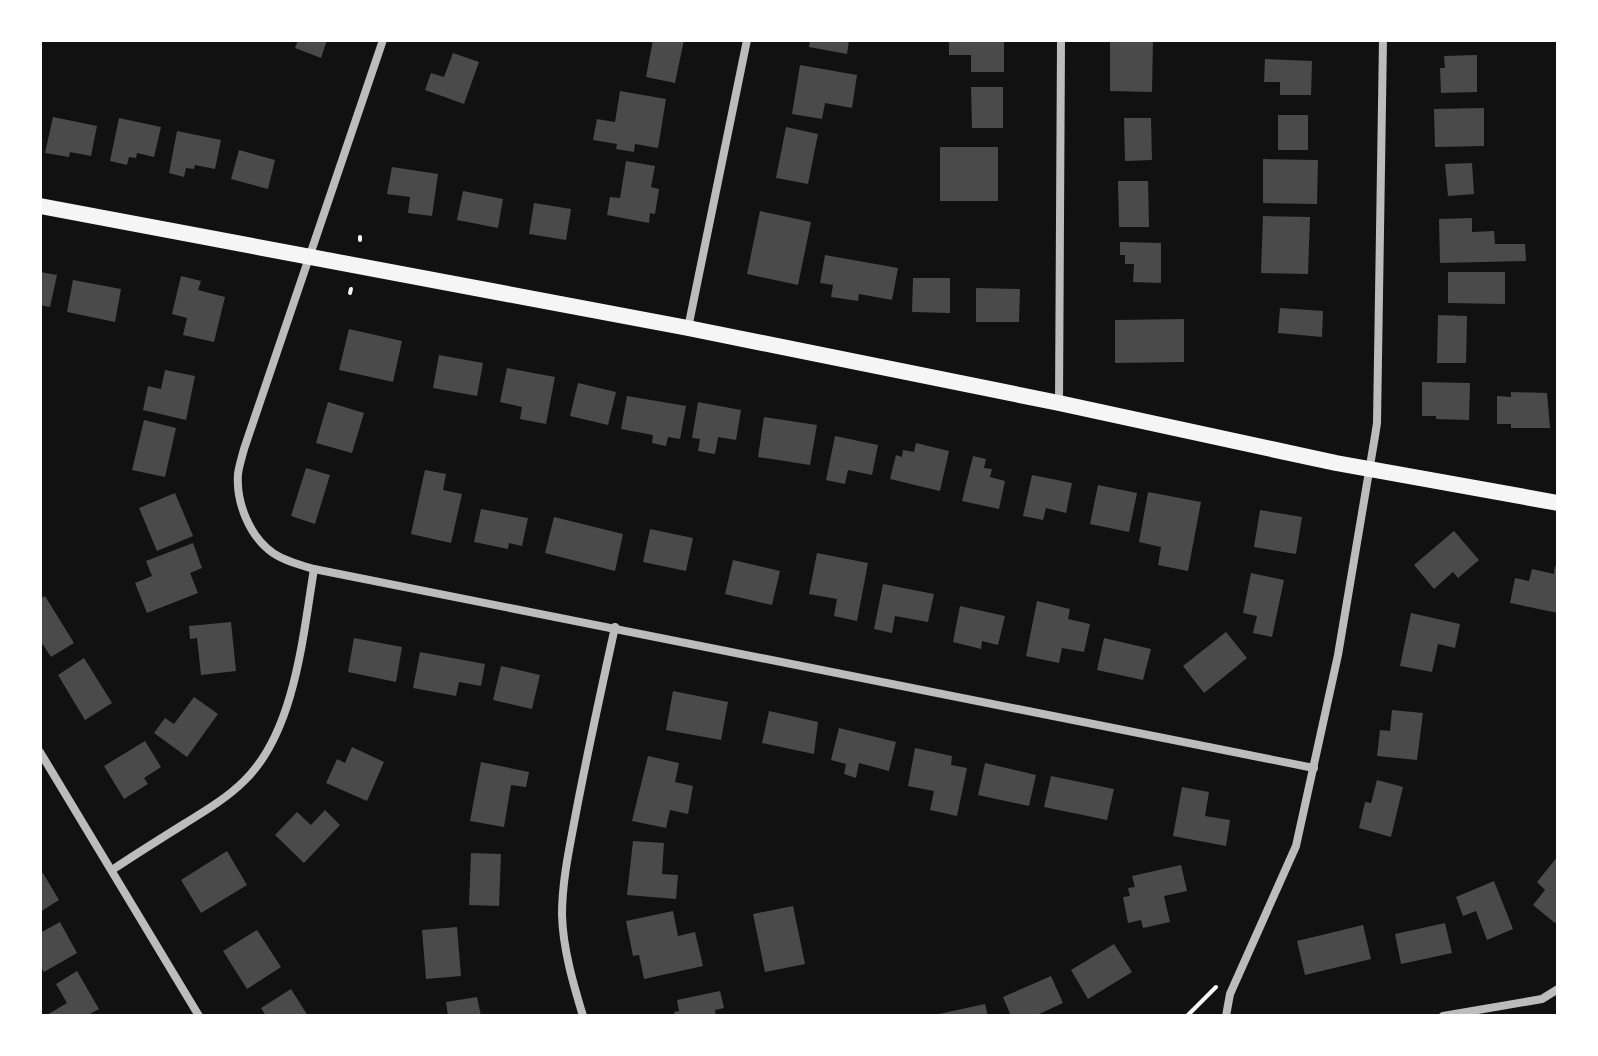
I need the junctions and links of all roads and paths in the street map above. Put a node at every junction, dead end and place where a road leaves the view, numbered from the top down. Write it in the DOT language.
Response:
graph roads {
  1 [pos="383,40"];
  2 [pos="747,40"];
  3 [pos="1061,40"];
  4 [pos="1383,40"];
  5 [pos="40,206"];
  6 [pos="311,256"];
  7 [pos="688,328"];
  8 [pos="1059,403"];
  9 [pos="1369,469"];
  10 [pos="1558,503"];
  11 [pos="314,569"];
  12 [pos="615,627"];
  13 [pos="40,752"];
  14 [pos="1314,768"];
  15 [pos="112,870"];
  16 [pos="1558,989"];
  17 [pos="199,1016"];
  18 [pos="583,1016"];
  19 [pos="1226,1016"];
  20 [pos="1443,1016"];
  1 -- 6 [label="street"];
  2 -- 7 [label="street"];
  3 -- 8 [label="street"];
  4 -- 9 [label="street"];
  5 -- 6 [label="main road"];
  6 -- 7 [label="main road"];
  6 -- 11 [label="street"];
  7 -- 8 [label="main road"];
  8 -- 9 [label="main road"];
  9 -- 10 [label="main road"];
  9 -- 14 [label="street"];
  11 -- 12 [label="street"];
  11 -- 15 [label="street"];
  12 -- 14 [label="street"];
  12 -- 18 [label="street"];
  13 -- 15 [label="street"];
  14 -- 19 [label="street"];
  15 -- 17 [label="street"];
  16 -- 20 [label="street"];
}
